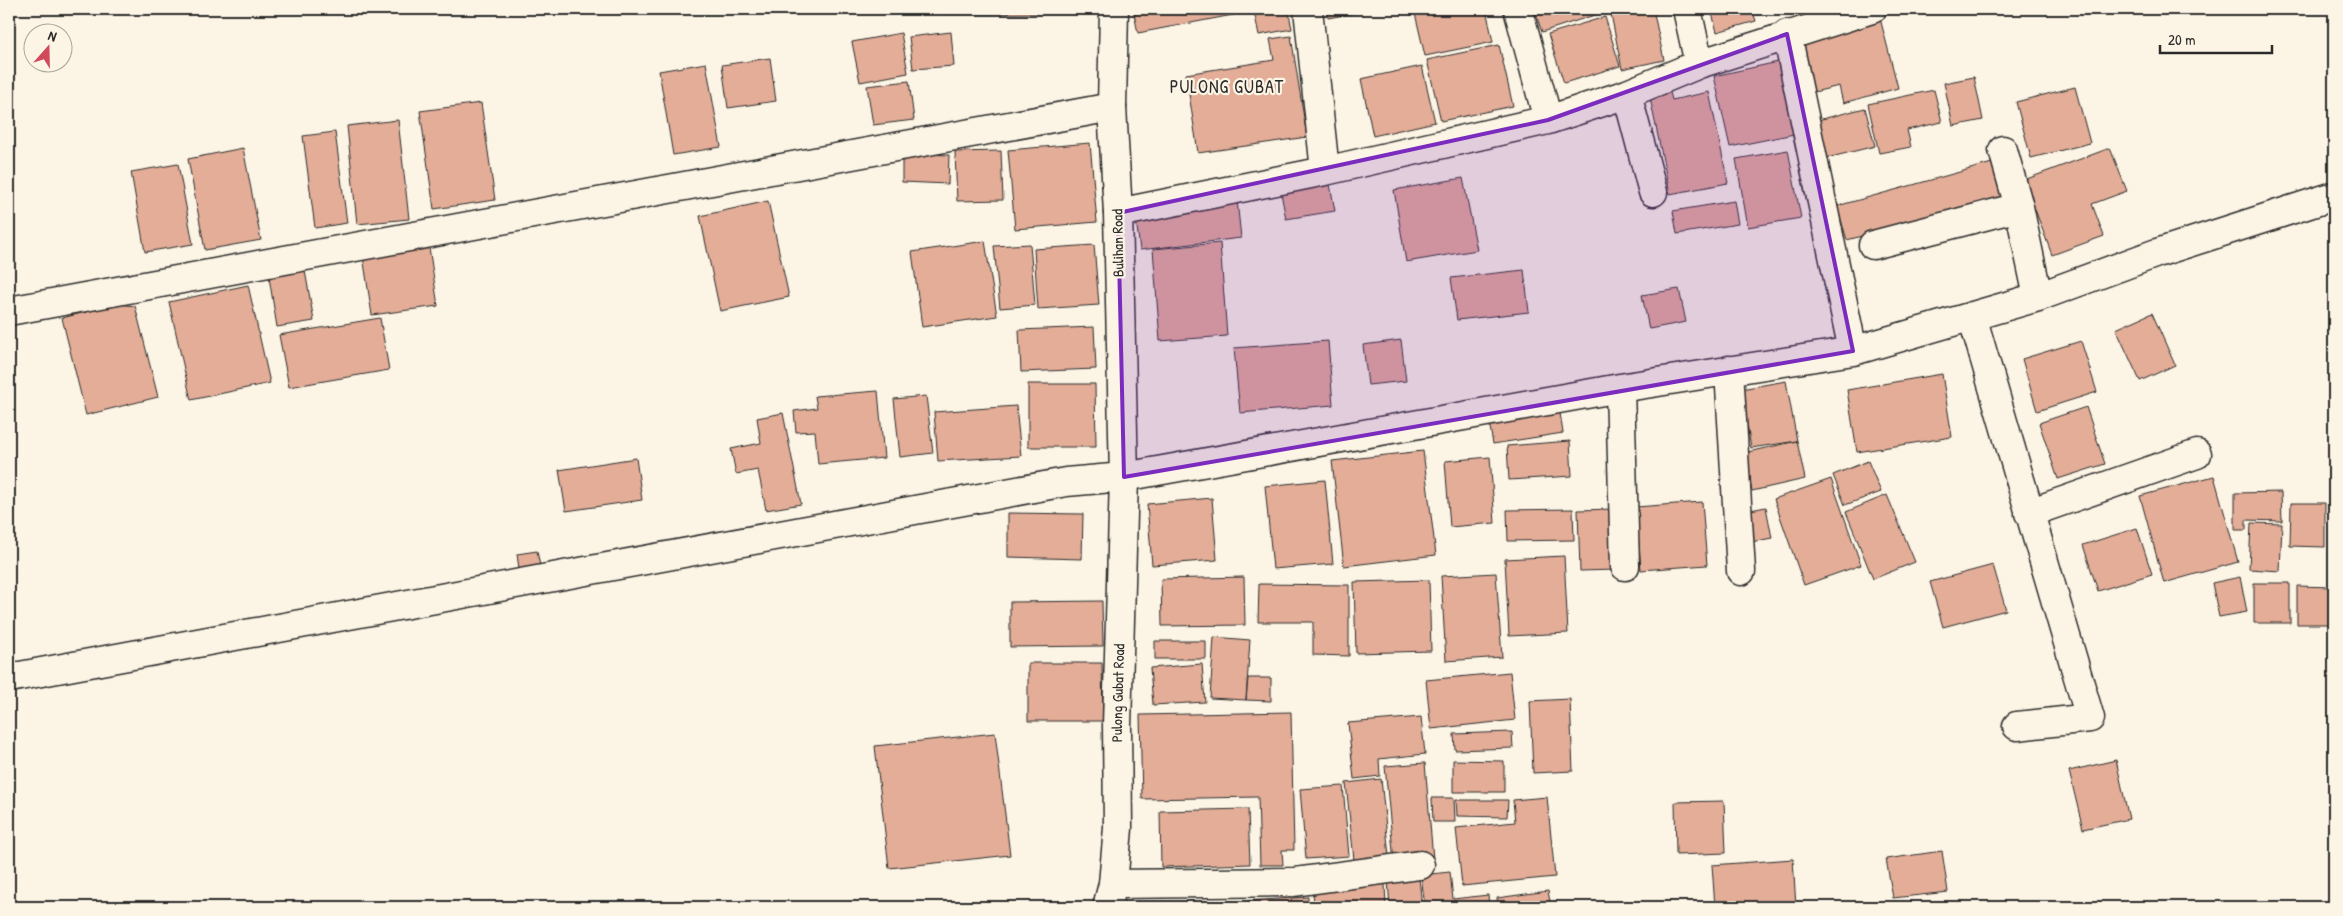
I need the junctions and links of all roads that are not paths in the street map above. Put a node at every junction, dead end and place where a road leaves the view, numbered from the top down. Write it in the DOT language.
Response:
graph roads {
  1 [pos="1114,9"];
  2 [pos="1308,9"];
  3 [pos="1518,9"];
  4 [pos="1687,9"];
  5 [pos="1872,9"];
  6 [pos="1787,34"];
  7 [pos="1699,64"];
  8 [pos="1627,94"];
  9 [pos="1112,107"];
  10 [pos="1548,120"];
  11 [pos="2003,150"];
  12 [pos="1325,171"];
  13 [pos="1653,192"];
  14 [pos="2334,196"];
  15 [pos="2019,207"];
  16 [pos="1118,213"];
  17 [pos="1873,245"];
  18 [pos="2038,297"];
  19 [pos="9,311"];
  20 [pos="1972,316"];
  21 [pos="1853,351"];
  22 [pos="1730,370"];
  23 [pos="1620,388"];
  24 [pos="2197,454"];
  25 [pos="1124,477"];
  26 [pos="2029,512"];
  27 [pos="1625,566"];
  28 [pos="1741,571"];
  29 [pos="9,678"];
  30 [pos="2017,726"];
  31 [pos="1420,865"];
  32 [pos="1110,896"];
  1 -- 9 [label="street, Bulihan Road"];
  2 -- 12 [label="street"];
  3 -- 10 [label="street"];
  4 -- 7 [label="street"];
  5 -- 6 [label="street"];
  6 -- 7 [label="street"];
  6 -- 21 [label="street"];
  7 -- 8 [label="street"];
  8 -- 10 [label="street"];
  8 -- 13 [label="street"];
  9 -- 16 [label="street, Bulihan Road"];
  9 -- 19 [label="street"];
  10 -- 12 [label="street"];
  11 -- 15 [label="street"];
  12 -- 16 [label="street"];
  14 -- 18 [label="street"];
  15 -- 17 [label="street"];
  15 -- 18 [label="street"];
  16 -- 25 [label="street, Bulihan Road"];
  18 -- 20 [label="street"];
  20 -- 21 [label="street"];
  20 -- 26 [label="street"];
  21 -- 22 [label="street"];
  22 -- 23 [label="street"];
  22 -- 28 [label="street"];
  23 -- 25 [label="street"];
  23 -- 27 [label="street"];
  24 -- 26 [label="street"];
  25 -- 29 [label="street"];
  25 -- 32 [label="street, Pulong Gubat Road"];
  26 -- 30 [label="street"];
  31 -- 32 [label="street"];
}
